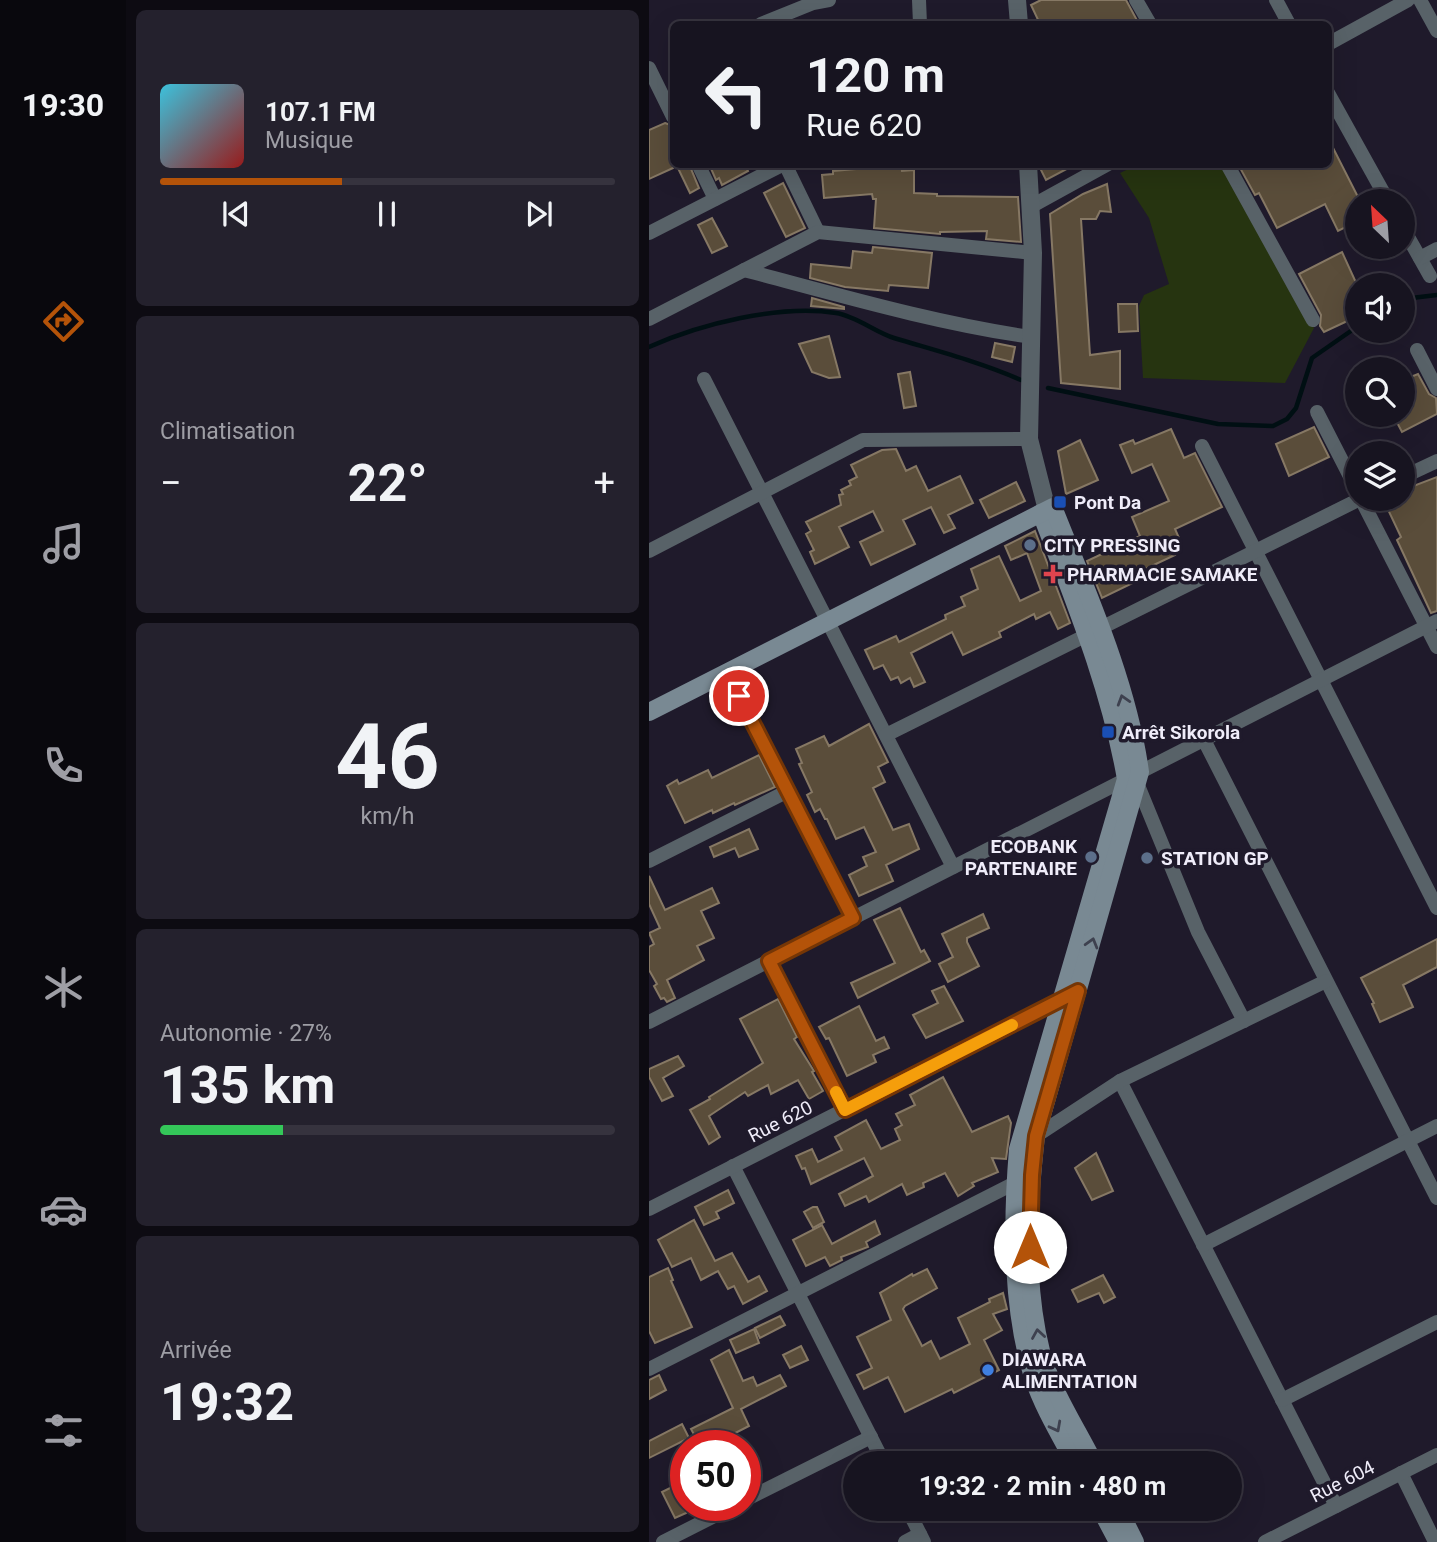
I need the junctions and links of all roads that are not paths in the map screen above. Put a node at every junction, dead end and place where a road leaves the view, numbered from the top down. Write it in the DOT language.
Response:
graph roads {
  1 [pos="829,0"];
  2 [pos="919,0"];
  3 [pos="1017,0"];
  4 [pos="1136,0"];
  5 [pos="1275,0"];
  6 [pos="1408,0"];
  7 [pos="1420,0"];
  8 [pos="768,21"];
  9 [pos="920,21"];
  10 [pos="1019,21"];
  11 [pos="1148,21"];
  12 [pos="1287,21"];
  13 [pos="1437,31"];
  14 [pos="1332,42"];
  15 [pos="649,68"];
  16 [pos="655,96"];
  17 [pos="1332,100"];
  18 [pos="670,114"];
  19 [pos="700,168"];
  20 [pos="777,168"];
  21 [pos="787,168"];
  22 [pos="1028,168"];
  23 [pos="1101,168"];
  24 [pos="1229,168"];
  25 [pos="1381,189"];
  26 [pos="715,199"];
  27 [pos="1030,207"];
  28 [pos="818,232"];
  29 [pos="649,233"];
  30 [pos="1415,249"];
  31 [pos="1437,249"];
  32 [pos="1033,253"];
  33 [pos="1420,258"];
  34 [pos="744,270"];
  35 [pos="1430,276"];
  36 [pos="649,320"];
  37 [pos="1313,320"];
  38 [pos="1031,337"];
  39 [pos="1417,350"];
  40 [pos="704,379"];
  41 [pos="1437,389"];
  42 [pos="1317,412"];
  43 [pos="1029,439"];
  44 [pos="1202,446"];
  45 [pos="1437,461"];
  46 [pos="1345,467"];
  47 [pos="1415,472"];
  48 [pos="762,492"];
  49 [pos="1345,507"];
  50 [pos="1047,510"];
  51 [pos="1368,511"];
  52 [pos="649,551"];
  53 [pos="1256,551"];
  54 [pos="827,621"];
  55 [pos="1432,624"];
  56 [pos="1094,632"];
  57 [pos="1437,647"];
  58 [pos="727,672"];
  59 [pos="1321,680"];
  60 [pos="649,712"];
  61 [pos="886,735"];
  62 [pos="1204,740"];
  63 [pos="1134,778"];
  64 [pos="788,791"];
  65 [pos="649,861"];
  66 [pos="953,867"];
  67 [pos="1437,908"];
  68 [pos="853,918"];
  69 [pos="769,961"];
  70 [pos="1326,981"];
  71 [pos="1078,991"];
  72 [pos="1060,1000"];
  73 [pos="649,1021"];
  74 [pos="1244,1021"];
  75 [pos="1120,1081"];
  76 [pos="845,1110"];
  77 [pos="1437,1126"];
  78 [pos="1036,1136"];
  79 [pos="1408,1141"];
  80 [pos="1018,1149"];
  81 [pos="733,1166"];
  82 [pos="1015,1183"];
  83 [pos="1437,1198"];
  84 [pos="649,1209"];
  85 [pos="1203,1245"];
  86 [pos="798,1293"];
  87 [pos="1437,1322"];
  88 [pos="649,1369"];
  89 [pos="1282,1400"];
  90 [pos="871,1437"];
  91 [pos="878,1451"];
  92 [pos="1068,1451"];
  93 [pos="1088,1451"];
  94 [pos="1437,1455"];
  95 [pos="1401,1474"];
  96 [pos="761,1492"];
  97 [pos="1336,1506"];
  98 [pos="704,1521"];
  99 [pos="914,1521"];
  100 [pos="1107,1521"];
  101 [pos="1124,1521"];
  102 [pos="922,1538"];
  103 [pos="663,1542"];
  104 [pos="905,1542"];
  105 [pos="1118,1542"];
  106 [pos="1135,1542"];
  107 [pos="1266,1542"];
  108 [pos="1435,1542"];
  1 -- 8 [label="street"];
  2 -- 9 [label="street"];
  3 -- 10 [label="street"];
  4 -- 11 [label="street"];
  5 -- 12 [label="street"];
  6 -- 14 [label="street"];
  7 -- 13 [label="street"];
  15 -- 16 [label="street"];
  16 -- 18 [label="street"];
  17 -- 25 [label="street"];
  19 -- 26 [label="street"];
  20 -- 26 [label="street"];
  21 -- 28 [label="street"];
  22 -- 27 [label="street"];
  23 -- 27 [label="street"];
  24 -- 37 [label="street"];
  26 -- 29 [label="street"];
  27 -- 32 [label="street"];
  28 -- 32 [label="street"];
  28 -- 34 [label="street"];
  30 -- 33 [label="street"];
  31 -- 33 [label="street"];
  32 -- 38 [label="street"];
  33 -- 35 [label="street"];
  34 -- 36 [label="street"];
  34 -- 38 [label="street"];
  38 -- 43 [label="street"];
  39 -- 41 [label="street"];
  40 -- 48 [label="street"];
  42 -- 46 [label="street"];
  43 -- 48 [label="street"];
  43 -- 50 [label="street"];
  44 -- 53 [label="street"];
  45 -- 47 [label="street"];
  48 -- 52 [label="street"];
  48 -- 54 [label="street"];
  49 -- 53 [label="street"];
  50 -- 54 [label="main road"];
  50 -- 56 [label="main road"];
  51 -- 55 [label="street"];
  53 -- 56 [label="street"];
  53 -- 59 [label="street"];
  54 -- 58 [label="main road"];
  54 -- 61 [label="street"];
  55 -- 57 [label="street"];
  55 -- 59 [label="street"];
  56 -- 61 [label="street"];
  56 -- 63 [label="main road"];
  58 -- 60 [label="main road"];
  58 -- 64 [label="street"];
  59 -- 62 [label="street"];
  59 -- 67 [label="street"];
  61 -- 66 [label="street"];
  62 -- 63 [label="street"];
  62 -- 70 [label="street"];
  63 -- 66 [label="street"];
  71 -- 63 [label="main road, one-way"];
  63 -- 72 [label="main road"];
  63 -- 74 [label="street"];
  64 -- 65 [label="street"];
  64 -- 68 [label="street"];
  66 -- 68 [label="street"];
  68 -- 69 [label="street"];
  69 -- 73 [label="street"];
  69 -- 76 [label="street"];
  70 -- 74 [label="street"];
  70 -- 79 [label="street"];
  71 -- 72 [label="street, Rue 620"];
  71 -- 78 [label="main road"];
  72 -- 76 [label="street, Rue 620"];
  72 -- 80 [label="main road"];
  74 -- 75 [label="street"];
  75 -- 78 [label="street"];
  75 -- 85 [label="street"];
  76 -- 81 [label="street, Rue 620"];
  77 -- 79 [label="street"];
  78 -- 80 [label="street"];
  93 -- 78 [label="main road, one-way"];
  79 -- 83 [label="street"];
  79 -- 85 [label="street"];
  80 -- 82 [label="main road"];
  81 -- 84 [label="street, Rue 620"];
  81 -- 86 [label="street"];
  82 -- 86 [label="street"];
  82 -- 92 [label="main road, one-way"];
  85 -- 89 [label="street"];
  86 -- 88 [label="street"];
  86 -- 90 [label="street"];
  87 -- 89 [label="street"];
  89 -- 97 [label="street"];
  90 -- 91 [label="street"];
  90 -- 96 [label="street"];
  94 -- 95 [label="street, Rue 604"];
  95 -- 97 [label="street, Rue 604"];
  95 -- 108 [label="street"];
  97 -- 107 [label="street, Rue 604"];
  98 -- 103 [label="street"];
  99 -- 102 [label="street"];
  100 -- 105 [label="main road"];
  101 -- 106 [label="main road"];
  102 -- 104 [label="street"];
}
